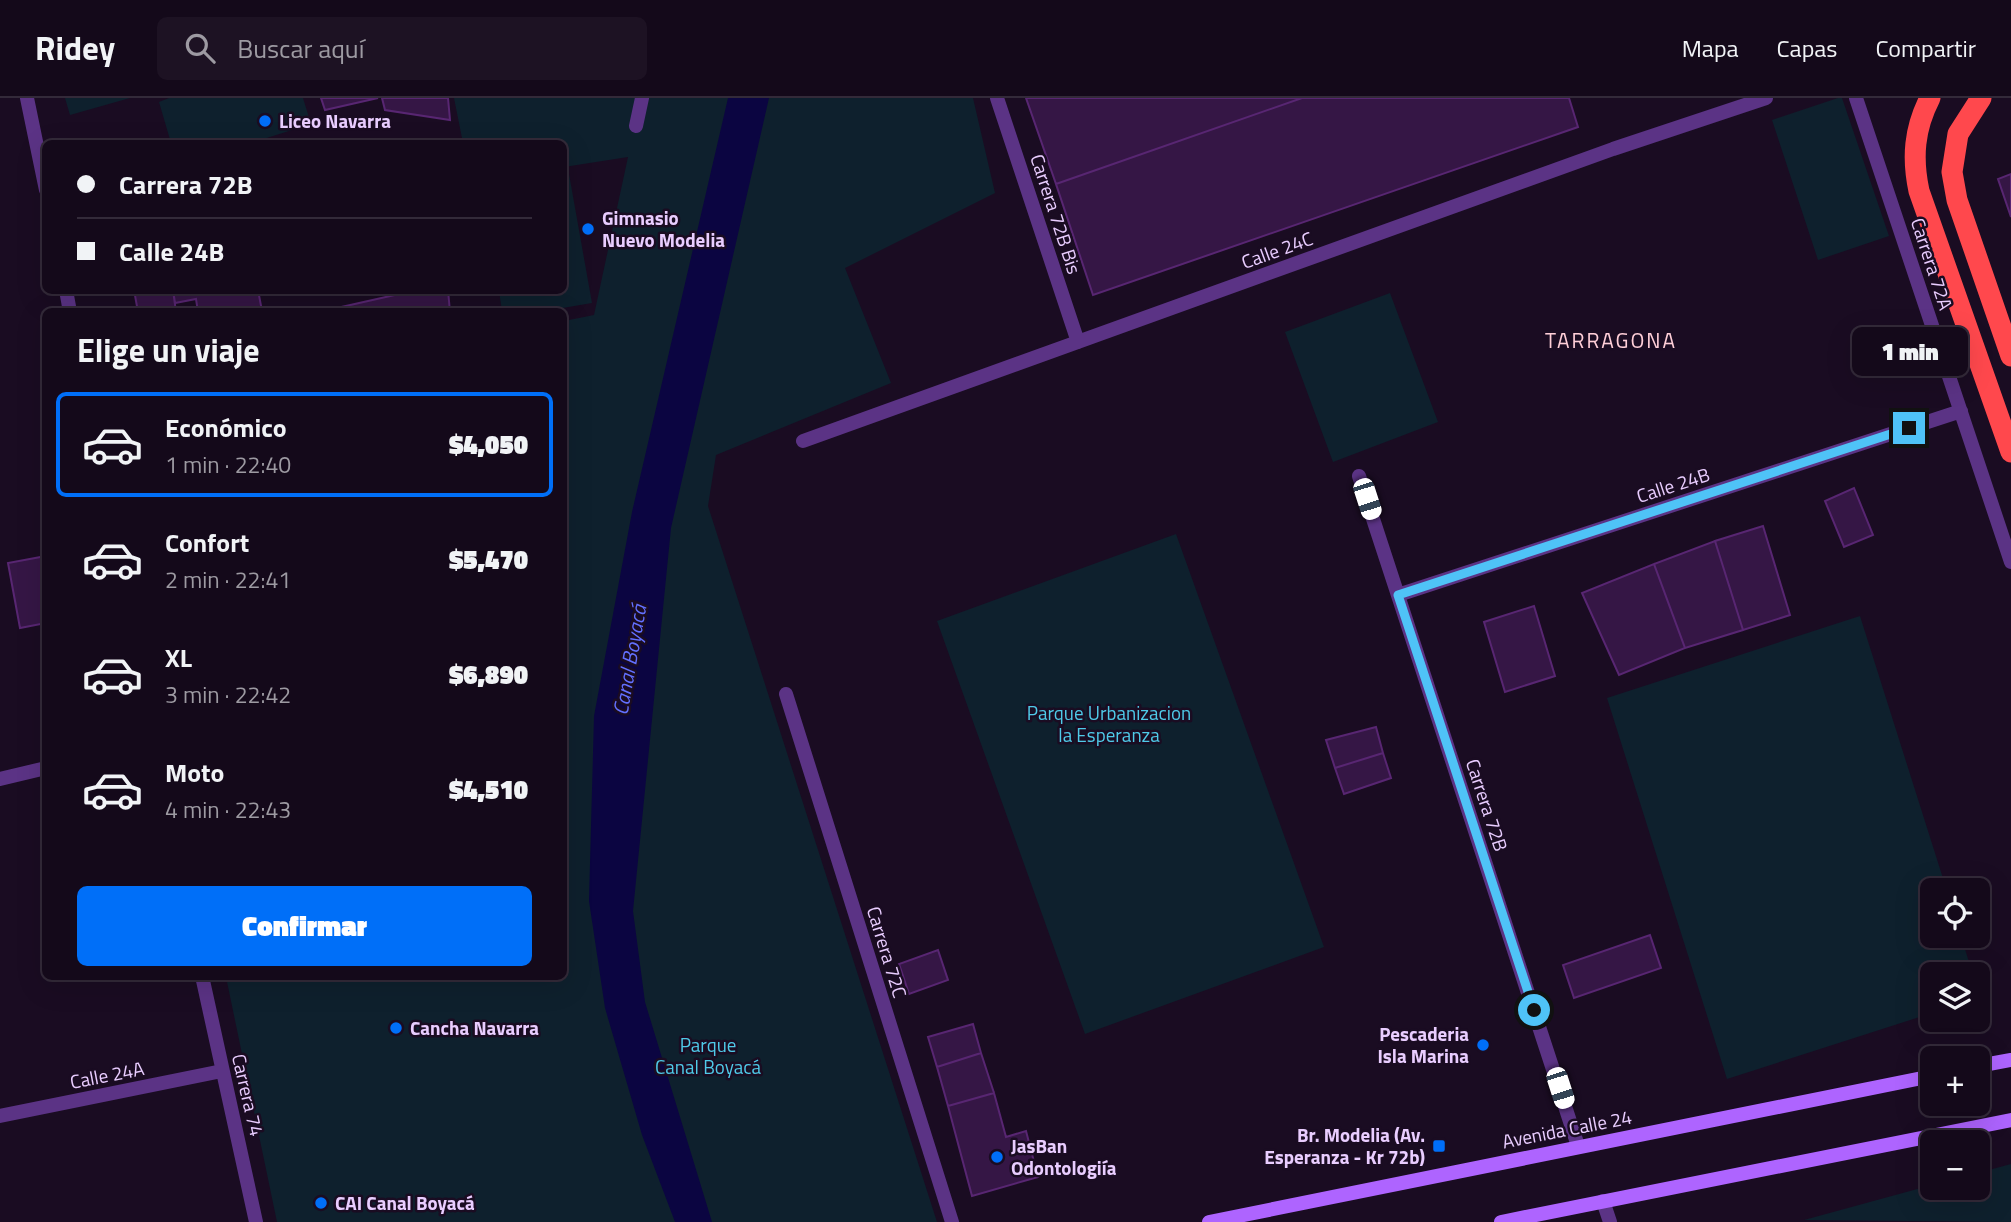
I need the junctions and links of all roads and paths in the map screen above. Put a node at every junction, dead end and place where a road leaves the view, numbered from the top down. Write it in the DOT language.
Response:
graph roads {
  1 [pos="27,98"];
  2 [pos="642,98"];
  3 [pos="997,98"];
  4 [pos="1766,98"];
  5 [pos="1856,98"];
  6 [pos="1930,98"];
  7 [pos="1981,98"];
  8 [pos="636,126"];
  9 [pos="42,171"];
  10 [pos="1078,342"];
  11 [pos="2011,356"];
  12 [pos="1961,411"];
  13 [pos="803,442"];
  14 [pos="2011,452"];
  15 [pos="1359,476"];
  16 [pos="2011,562"];
  17 [pos="1398,595"];
  18 [pos="786,694"];
  19 [pos="42,769"];
  20 [pos="0,779"];
  21 [pos="203,980"];
  22 [pos="2011,1060"];
  23 [pos="1990,1064"];
  24 [pos="222,1071"];
  25 [pos="1920,1078"];
  26 [pos="0,1116"];
  27 [pos="2011,1120"];
  28 [pos="1578,1146"];
  29 [pos="1603,1201"];
  30 [pos="256,1222"];
  31 [pos="952,1222"];
  32 [pos="1209,1222"];
  33 [pos="1501,1222"];
  34 [pos="1610,1222"];
  1 -- 9 [label="street"];
  2 -- 8 [label="street"];
  3 -- 10 [label="street, Carrera 72B Bis"];
  4 -- 10 [label="street, Calle 24C"];
  5 -- 12 [label="street, Carrera 72A"];
  6 -- 14 [label="highway"];
  7 -- 11 [label="highway"];
  10 -- 13 [label="street, Calle 24C"];
  12 -- 16 [label="street, Carrera 72A"];
  12 -- 17 [label="street, Calle 24B"];
  15 -- 17 [label="street, Carrera 72B"];
  17 -- 28 [label="street, Carrera 72B"];
  18 -- 31 [label="street, Carrera 72C"];
  19 -- 20 [label="street"];
  21 -- 24 [label="street, Carrera 74"];
  22 -- 23 [label="main road"];
  24 -- 26 [label="street, Calle 24A"];
  24 -- 30 [label="street, Carrera 74"];
  25 -- 28 [label="main road, Avenida Calle 24"];
  27 -- 29 [label="main road"];
  28 -- 32 [label="main road, Avenida Calle 24"];
  29 -- 33 [label="main road"];
  29 -- 34 [label="street"];
}
